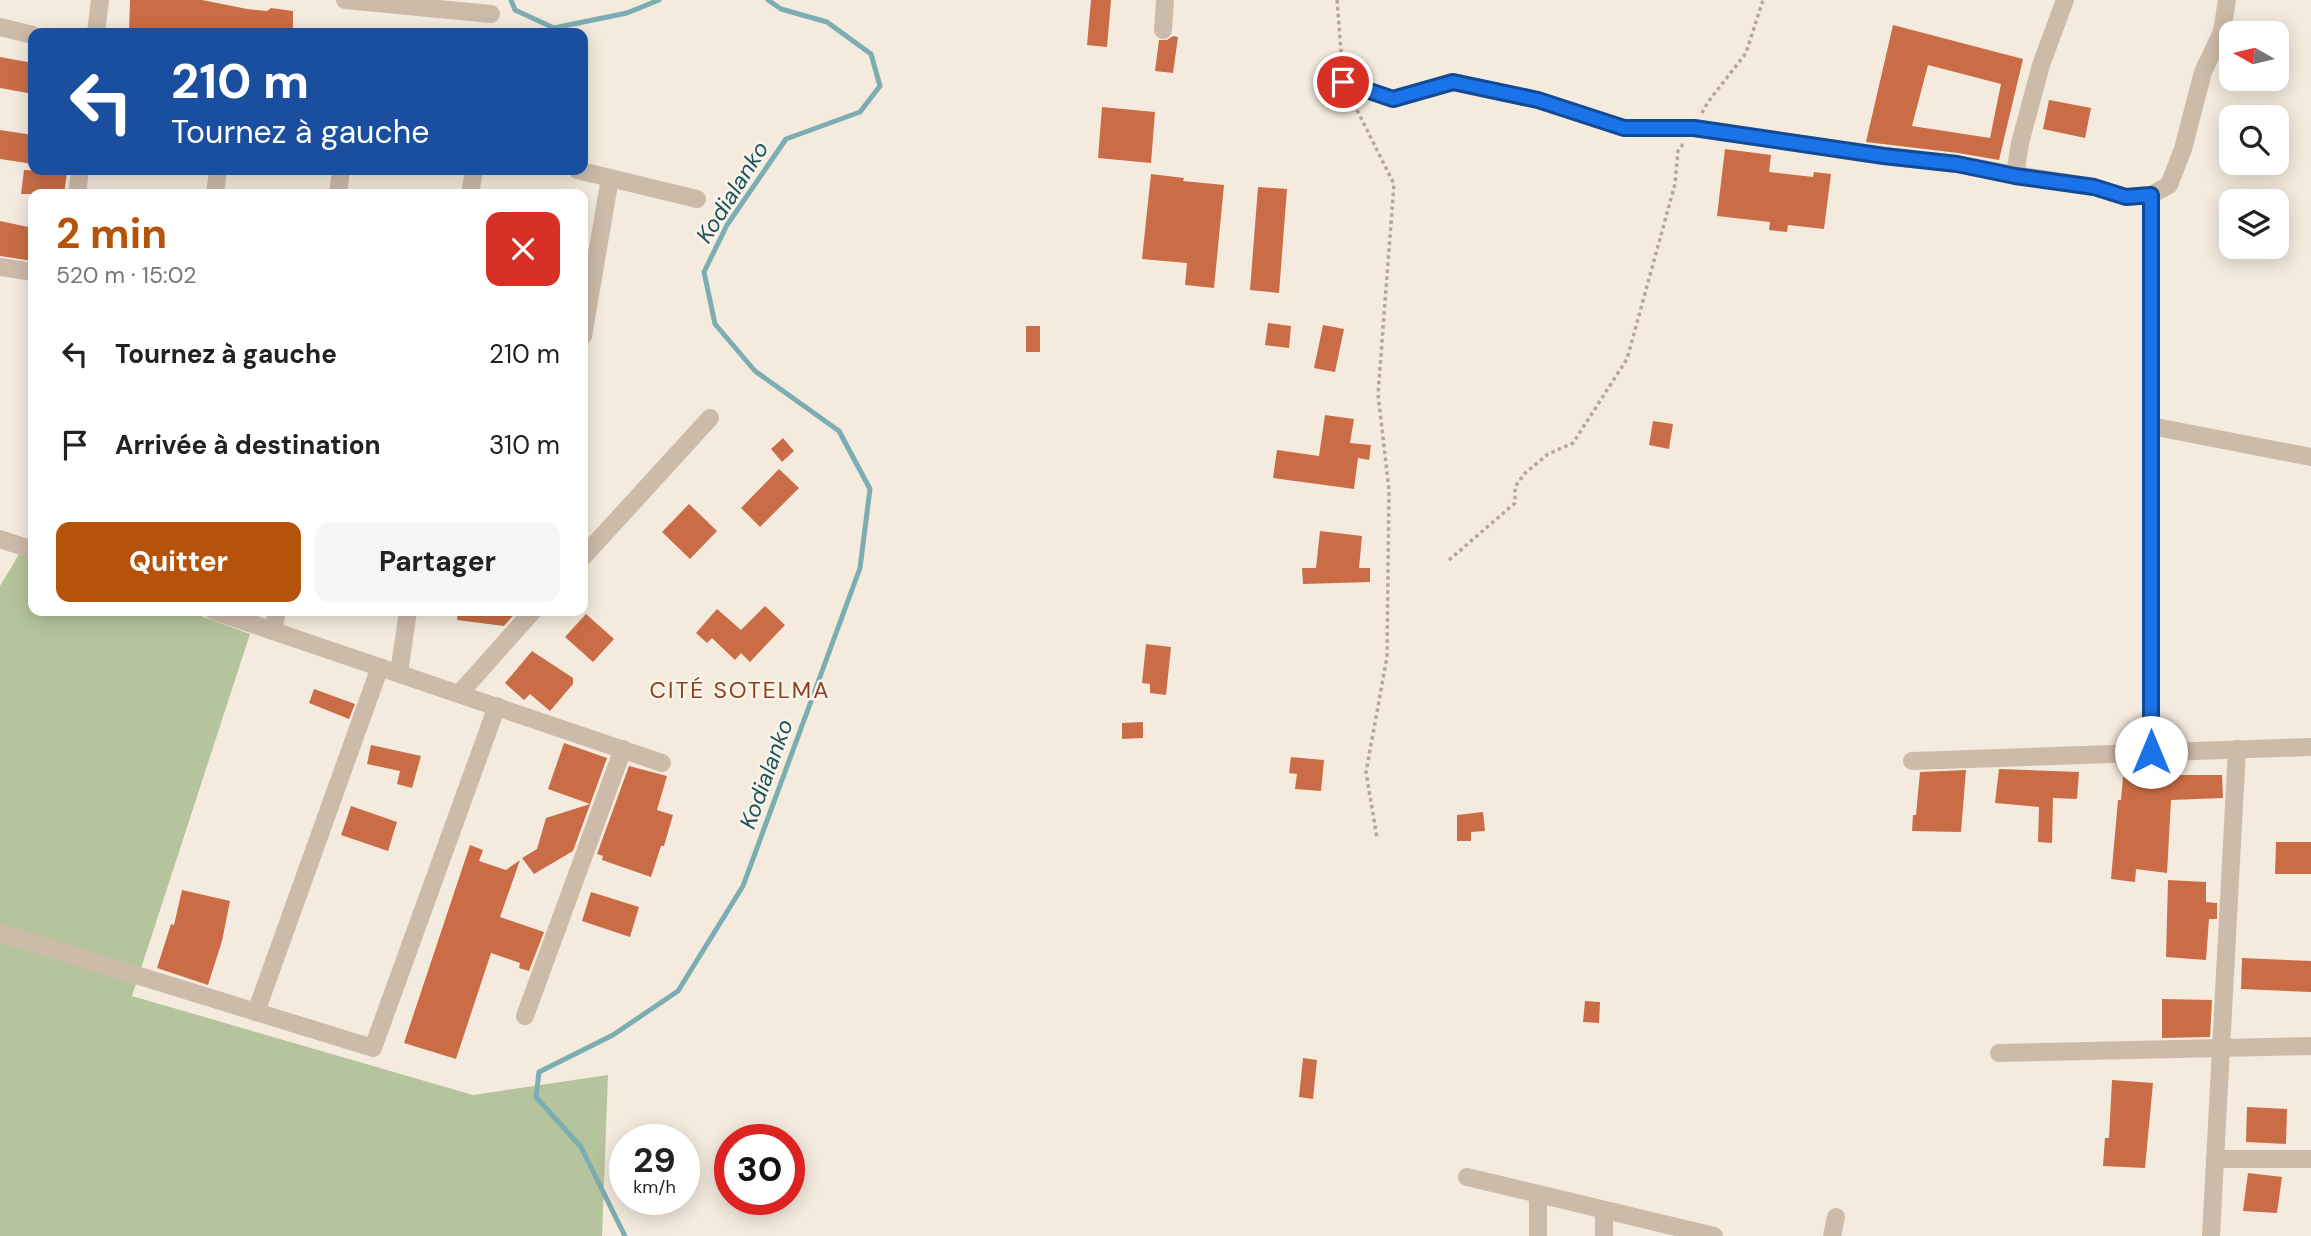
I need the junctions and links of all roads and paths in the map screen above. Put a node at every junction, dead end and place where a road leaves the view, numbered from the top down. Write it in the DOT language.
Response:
graph roads {
  1 [pos="100,0"];
  2 [pos="345,0"];
  3 [pos="1165,0"];
  4 [pos="1337,0"];
  5 [pos="1763,0"];
  6 [pos="2064,0"];
  7 [pos="2227,0"];
  8 [pos="491,14"];
  9 [pos="0,27"];
  10 [pos="97,28"];
  11 [pos="1163,30"];
  12 [pos="28,34"];
  13 [pos="1343,82"];
  14 [pos="1694,128"];
  15 [pos="588,173"];
  16 [pos="2015,176"];
  17 [pos="610,178"];
  18 [pos="2151,195"];
  19 [pos="696,199"];
  20 [pos="0,267"];
  21 [pos="28,271"];
  22 [pos="588,307"];
  23 [pos="710,418"];
  24 [pos="2151,426"];
  25 [pos="2311,457"];
  26 [pos="0,539"];
  27 [pos="28,548"];
  28 [pos="588,551"];
  29 [pos="1448,561"];
  30 [pos="229,616"];
  31 [pos="276,616"];
  32 [pos="407,616"];
  33 [pos="529,616"];
  34 [pos="274,631"];
  35 [pos="380,667"];
  36 [pos="399,673"];
  37 [pos="459,694"];
  38 [pos="497,706"];
  39 [pos="2311,747"];
  40 [pos="623,749"];
  41 [pos="2237,749"];
  42 [pos="2151,752"];
  43 [pos="1912,761"];
  44 [pos="663,762"];
  45 [pos="1377,838"];
  46 [pos="0,933"];
  47 [pos="256,1012"];
  48 [pos="525,1016"];
  49 [pos="2311,1046"];
  50 [pos="2220,1048"];
  51 [pos="1999,1054"];
  52 [pos="2215,1159"];
  53 [pos="2311,1159"];
  54 [pos="1467,1177"];
  55 [pos="1538,1194"];
  56 [pos="1604,1210"];
  57 [pos="1836,1217"];
  58 [pos="1538,1236"];
  59 [pos="1604,1236"];
  60 [pos="1714,1236"];
  61 [pos="1832,1236"];
  62 [pos="2211,1236"];
  1 -- 10 [label="street"];
  2 -- 8 [label="street"];
  3 -- 11 [label="street"];
  4 -- 13 [label="path"];
  5 -- 14 [label="path"];
  6 -- 16 [label="street"];
  7 -- 18 [label="street"];
  9 -- 12 [label="street"];
  13 -- 14 [label="street"];
  13 -- 45 [label="path"];
  14 -- 16 [label="street"];
  14 -- 29 [label="path"];
  15 -- 17 [label="street"];
  16 -- 18 [label="street"];
  17 -- 19 [label="street"];
  17 -- 22 [label="street"];
  18 -- 24 [label="street"];
  20 -- 21 [label="street"];
  23 -- 28 [label="street"];
  24 -- 25 [label="street"];
  24 -- 42 [label="street"];
  26 -- 27 [label="street"];
  30 -- 34 [label="street"];
  31 -- 34 [label="street"];
  32 -- 36 [label="street"];
  33 -- 37 [label="street"];
  34 -- 35 [label="street"];
  35 -- 36 [label="street"];
  35 -- 47 [label="street"];
  36 -- 37 [label="street"];
  37 -- 38 [label="street"];
  38 -- 40 [label="street"];
  38 -- 47 [label="street"];
  39 -- 41 [label="street"];
  40 -- 44 [label="street"];
  40 -- 48 [label="street"];
  41 -- 42 [label="street"];
  41 -- 50 [label="street"];
  42 -- 43 [label="street"];
  46 -- 47 [label="street"];
  49 -- 50 [label="street"];
  50 -- 51 [label="street"];
  50 -- 52 [label="street"];
  52 -- 53 [label="street"];
  52 -- 62 [label="street"];
  54 -- 55 [label="street"];
  55 -- 56 [label="street"];
  55 -- 58 [label="street"];
  56 -- 59 [label="street"];
  56 -- 60 [label="street"];
  57 -- 61 [label="street"];
}
